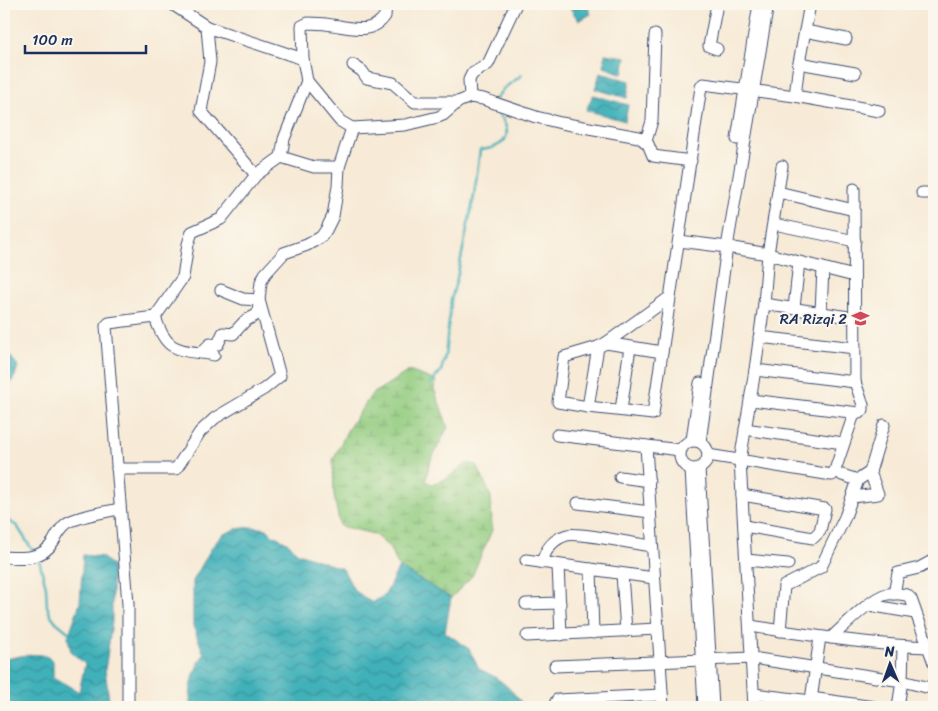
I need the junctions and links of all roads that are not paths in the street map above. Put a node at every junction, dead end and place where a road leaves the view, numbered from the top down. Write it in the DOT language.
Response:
graph roads {
  1 [pos="172,4"];
  2 [pos="386,4"];
  3 [pos="516,4"];
  4 [pos="717,4"];
  5 [pos="759,4"];
  6 [pos="768,4"];
  7 [pos="810,4"];
  8 [pos="207,27"];
  9 [pos="805,31"];
  10 [pos="655,35"];
  11 [pos="846,39"];
  12 [pos="717,49"];
  13 [pos="303,60"];
  14 [pos="799,63"];
  15 [pos="353,65"];
  16 [pos="855,73"];
  17 [pos="307,81"];
  18 [pos="750,91"];
  19 [pos="795,96"];
  20 [pos="470,97"];
  21 [pos="458,102"];
  22 [pos="879,110"];
  23 [pos="352,128"];
  24 [pos="646,141"];
  25 [pos="281,157"];
  26 [pos="691,161"];
  27 [pos="782,166"];
  28 [pos="339,167"];
  29 [pos="256,175"];
  30 [pos="854,189"];
  31 [pos="778,192"];
  32 [pos="854,210"];
  33 [pos="774,224"];
  34 [pos="678,241"];
  35 [pos="855,242"];
  36 [pos="723,246"];
  37 [pos="768,254"];
  38 [pos="799,262"];
  39 [pos="823,268"];
  40 [pos="854,276"];
  41 [pos="221,290"];
  42 [pos="670,298"];
  43 [pos="258,300"];
  44 [pos="764,304"];
  45 [pos="794,308"];
  46 [pos="821,312"];
  47 [pos="155,317"];
  48 [pos="855,318"];
  49 [pos="759,337"];
  50 [pos="602,345"];
  51 [pos="630,347"];
  52 [pos="855,348"];
  53 [pos="662,352"];
  54 [pos="202,353"];
  55 [pos="214,354"];
  56 [pos="755,370"];
  57 [pos="855,382"];
  58 [pos="750,400"];
  59 [pos="588,407"];
  60 [pos="621,410"];
  61 [pos="854,414"];
  62 [pos="884,425"];
  63 [pos="745,428"];
  64 [pos="557,435"];
  65 [pos="696,441"];
  66 [pos="843,443"];
  67 [pos="646,446"];
  68 [pos="680,450"];
  69 [pos="708,455"];
  70 [pos="740,461"];
  71 [pos="695,468"];
  72 [pos="117,469"];
  73 [pos="870,472"];
  74 [pos="842,475"];
  75 [pos="620,476"];
  76 [pos="858,480"];
  77 [pos="648,481"];
  78 [pos="742,495"];
  79 [pos="852,497"];
  80 [pos="578,503"];
  81 [pos="119,509"];
  82 [pos="650,512"];
  83 [pos="744,526"];
  84 [pos="652,546"];
  85 [pos="4,557"];
  86 [pos="526,560"];
  87 [pos="746,560"];
  88 [pos="934,560"];
  89 [pos="542,562"];
  90 [pos="788,564"];
  91 [pos="558,565"];
  92 [pos="590,569"];
  93 [pos="622,574"];
  94 [pos="654,578"];
  95 [pos="894,594"];
  96 [pos="560,603"];
  97 [pos="526,604"];
  98 [pos="868,605"];
  99 [pos="915,613"];
  100 [pos="750,626"];
  101 [pos="657,629"];
  102 [pos="626,631"];
  103 [pos="780,631"];
  104 [pos="593,633"];
  105 [pos="561,635"];
  106 [pos="527,636"];
  107 [pos="825,638"];
  108 [pos="903,646"];
  109 [pos="929,647"];
  110 [pos="752,658"];
  111 [pos="706,659"];
  112 [pos="659,661"];
  113 [pos="934,663"];
  114 [pos="555,666"];
  115 [pos="816,666"];
  116 [pos="902,681"];
  117 [pos="934,689"];
  118 [pos="754,694"];
  119 [pos="662,695"];
  120 [pos="811,702"];
  121 [pos="128,707"];
  122 [pos="556,707"];
  123 [pos="663,707"];
  124 [pos="704,707"];
  125 [pos="713,707"];
  126 [pos="754,707"];
  127 [pos="874,707"];
  128 [pos="898,707"];
  1 -- 8 [label="street"];
  2 -- 13 [label="street"];
  3 -- 20 [label="street"];
  4 -- 12 [label="street"];
  5 -- 18 [label="street"];
  6 -- 18 [label="street"];
  7 -- 9 [label="street"];
  8 -- 13 [label="street"];
  8 -- 29 [label="street"];
  9 -- 11 [label="street"];
  9 -- 14 [label="street"];
  10 -- 24 [label="street"];
  13 -- 17 [label="street"];
  14 -- 16 [label="street"];
  14 -- 19 [label="street"];
  15 -- 21 [label="street"];
  17 -- 23 [label="street"];
  17 -- 25 [label="street"];
  18 -- 19 [label="street"];
  18 -- 26 [label="street"];
  18 -- 36 [label="street"];
  19 -- 22 [label="street"];
  20 -- 21 [label="street"];
  20 -- 24 [label="street"];
  21 -- 23 [label="street"];
  23 -- 28 [label="street"];
  24 -- 26 [label="street"];
  25 -- 28 [label="street"];
  25 -- 29 [label="street"];
  26 -- 34 [label="street"];
  27 -- 31 [label="street"];
  28 -- 43 [label="street"];
  29 -- 47 [label="street"];
  30 -- 32 [label="street"];
  31 -- 32 [label="street"];
  31 -- 33 [label="street"];
  32 -- 35 [label="street"];
  33 -- 35 [label="street"];
  33 -- 37 [label="street"];
  34 -- 36 [label="street"];
  34 -- 42 [label="street"];
  35 -- 40 [label="street"];
  36 -- 37 [label="street"];
  36 -- 65 [label="street"];
  37 -- 38 [label="street"];
  37 -- 44 [label="street"];
  38 -- 39 [label="street"];
  38 -- 45 [label="street"];
  39 -- 40 [label="street"];
  39 -- 46 [label="street"];
  40 -- 48 [label="street"];
  41 -- 43 [label="street"];
  42 -- 50 [label="street"];
  42 -- 53 [label="street"];
  43 -- 54 [label="street"];
  43 -- 72 [label="street"];
  44 -- 45 [label="street"];
  44 -- 49 [label="street"];
  45 -- 46 [label="street"];
  46 -- 48 [label="street"];
  47 -- 54 [label="street"];
  47 -- 72 [label="street"];
  48 -- 52 [label="street"];
  49 -- 52 [label="street"];
  49 -- 56 [label="street"];
  50 -- 51 [label="street"];
  50 -- 59 [label="street"];
  50 -- 59 [label="street"];
  51 -- 53 [label="street"];
  51 -- 60 [label="street"];
  52 -- 57 [label="street"];
  53 -- 60 [label="street"];
  54 -- 55 [label="street"];
  56 -- 57 [label="street"];
  56 -- 58 [label="street"];
  57 -- 61 [label="street"];
  58 -- 61 [label="street"];
  58 -- 63 [label="street"];
  59 -- 60 [label="street"];
  61 -- 66 [label="street"];
  62 -- 73 [label="street"];
  63 -- 66 [label="street"];
  63 -- 70 [label="street"];
  64 -- 67 [label="street"];
  65 -- 68 [label="street"];
  65 -- 69 [label="street"];
  66 -- 70 [label="street"];
  67 -- 68 [label="street"];
  67 -- 77 [label="street"];
  68 -- 71 [label="street"];
  69 -- 70 [label="street"];
  69 -- 71 [label="street"];
  70 -- 78 [label="street"];
  71 -- 111 [label="street"];
  72 -- 81 [label="street"];
  73 -- 76 [label="street"];
  73 -- 79 [label="street"];
  74 -- 76 [label="street"];
  75 -- 77 [label="street"];
  76 -- 79 [label="street"];
  77 -- 82 [label="street"];
  78 -- 83 [label="street"];
  78 -- 83 [label="street"];
  79 -- 103 [label="street"];
  80 -- 82 [label="street"];
  81 -- 85 [label="street"];
  81 -- 121 [label="street"];
  82 -- 84 [label="street"];
  83 -- 87 [label="street"];
  84 -- 89 [label="street"];
  84 -- 94 [label="street"];
  86 -- 89 [label="street"];
  87 -- 90 [label="street"];
  87 -- 100 [label="street"];
  88 -- 95 [label="street"];
  89 -- 91 [label="street"];
  91 -- 92 [label="street"];
  91 -- 96 [label="street"];
  92 -- 93 [label="street"];
  92 -- 104 [label="street"];
  93 -- 94 [label="street"];
  93 -- 102 [label="street"];
  94 -- 101 [label="street"];
  95 -- 98 [label="street"];
  95 -- 99 [label="street"];
  96 -- 97 [label="street"];
  96 -- 105 [label="street"];
  98 -- 99 [label="street"];
  98 -- 107 [label="street"];
  99 -- 109 [label="street"];
  100 -- 103 [label="street"];
  100 -- 110 [label="street"];
  101 -- 102 [label="street"];
  101 -- 112 [label="street"];
  102 -- 104 [label="street"];
  103 -- 107 [label="street"];
  104 -- 105 [label="street"];
  105 -- 106 [label="street"];
  107 -- 108 [label="street"];
  107 -- 115 [label="street"];
  108 -- 109 [label="street"];
  108 -- 116 [label="street"];
  109 -- 113 [label="street"];
  110 -- 111 [label="street"];
  110 -- 115 [label="street"];
  110 -- 118 [label="street"];
  111 -- 112 [label="street"];
  111 -- 124 [label="street"];
  111 -- 125 [label="street"];
  112 -- 114 [label="street"];
  112 -- 119 [label="street"];
  115 -- 116 [label="street"];
  115 -- 120 [label="street"];
  116 -- 117 [label="street"];
  116 -- 128 [label="street"];
  118 -- 120 [label="street"];
  118 -- 126 [label="street"];
  119 -- 122 [label="street"];
  119 -- 123 [label="street"];
  120 -- 127 [label="street"];
}
